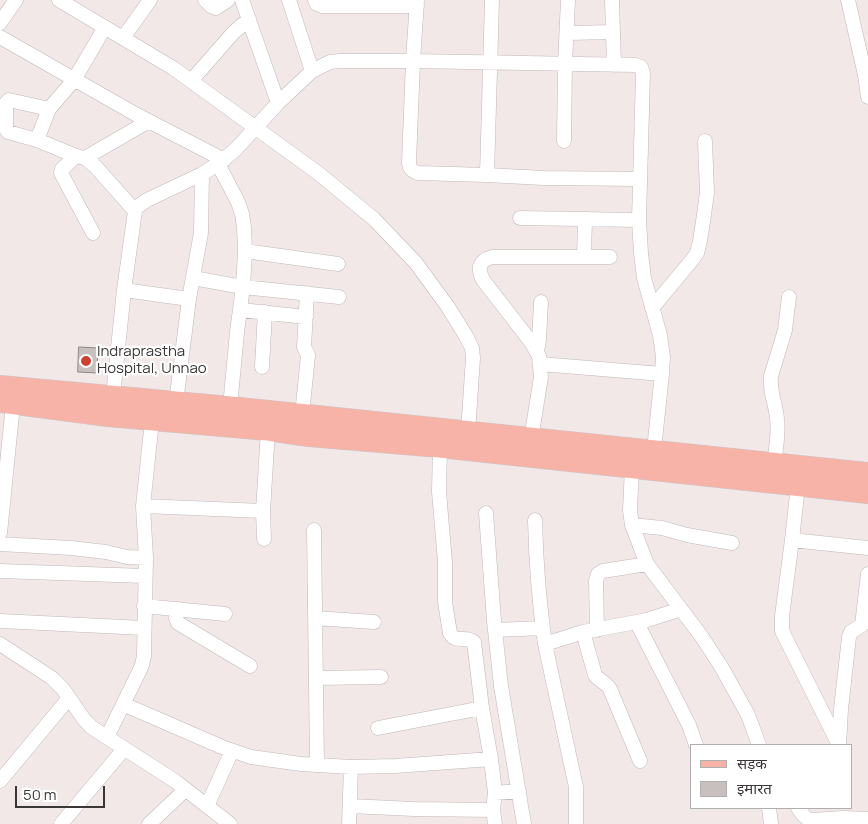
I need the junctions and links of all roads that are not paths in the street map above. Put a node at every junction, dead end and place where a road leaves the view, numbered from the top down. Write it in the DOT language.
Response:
graph roads {
  1 [pos="16,0"];
  2 [pos="59,0"];
  3 [pos="150,0"];
  4 [pos="205,0"];
  5 [pos="228,0"];
  6 [pos="242,0"];
  7 [pos="289,0"];
  8 [pos="315,0"];
  9 [pos="492,0"];
  10 [pos="568,0"];
  11 [pos="612,0"];
  12 [pos="848,0"];
  13 [pos="417,3"];
  14 [pos="81,5"];
  15 [pos="249,19"];
  16 [pos="0,23"];
  17 [pos="104,27"];
  18 [pos="566,32"];
  19 [pos="613,32"];
  20 [pos="0,37"];
  21 [pos="123,38"];
  22 [pos="413,61"];
  23 [pos="490,63"];
  24 [pos="565,64"];
  25 [pos="614,65"];
  26 [pos="312,71"];
  27 [pos="74,80"];
  28 [pos="191,81"];
  29 [pos="868,97"];
  30 [pos="278,103"];
  31 [pos="49,109"];
  32 [pos="149,121"];
  33 [pos="256,128"];
  34 [pos="37,140"];
  35 [pos="564,141"];
  36 [pos="705,141"];
  37 [pos="80,157"];
  38 [pos="221,162"];
  39 [pos="202,174"];
  40 [pos="487,175"];
  41 [pos="640,179"];
  42 [pos="135,211"];
  43 [pos="520,218"];
  44 [pos="584,219"];
  45 [pos="639,220"];
  46 [pos="93,233"];
  47 [pos="244,251"];
  48 [pos="584,257"];
  49 [pos="610,257"];
  50 [pos="338,264"];
  51 [pos="193,278"];
  52 [pos="243,287"];
  53 [pos="124,290"];
  54 [pos="307,293"];
  55 [pos="340,297"];
  56 [pos="789,297"];
  57 [pos="189,299"];
  58 [pos="540,302"];
  59 [pos="652,308"];
  60 [pos="241,310"];
  61 [pos="266,312"];
  62 [pos="306,316"];
  63 [pos="536,349"];
  64 [pos="540,364"];
  65 [pos="262,367"];
  66 [pos="662,374"];
  67 [pos="0,386"];
  68 [pos="113,396"];
  69 [pos="6,403"];
  70 [pos="176,403"];
  71 [pos="230,407"];
  72 [pos="154,410"];
  73 [pos="302,415"];
  74 [pos="268,430"];
  75 [pos="468,432"];
  76 [pos="531,439"];
  77 [pos="440,447"];
  78 [pos="646,463"];
  79 [pos="774,463"];
  80 [pos="868,473"];
  81 [pos="798,485"];
  82 [pos="868,493"];
  83 [pos="143,506"];
  84 [pos="263,511"];
  85 [pos="486,513"];
  86 [pos="535,520"];
  87 [pos="632,525"];
  88 [pos="314,530"];
  89 [pos="0,533"];
  90 [pos="264,539"];
  91 [pos="792,540"];
  92 [pos="732,543"];
  93 [pos="0,544"];
  94 [pos="868,548"];
  95 [pos="146,558"];
  96 [pos="647,564"];
  97 [pos="0,571"];
  98 [pos="868,574"];
  99 [pos="145,576"];
  100 [pos="144,606"];
  101 [pos="681,609"];
  102 [pos="178,610"];
  103 [pos="225,614"];
  104 [pos="315,618"];
  105 [pos="0,620"];
  106 [pos="374,622"];
  107 [pos="637,623"];
  108 [pos="144,628"];
  109 [pos="543,628"];
  110 [pos="495,630"];
  111 [pos="590,631"];
  112 [pos="0,644"];
  113 [pos="545,644"];
  114 [pos="250,666"];
  115 [pos="381,677"];
  116 [pos="316,678"];
  117 [pos="501,683"];
  118 [pos="480,687"];
  119 [pos="69,698"];
  120 [pos="123,704"];
  121 [pos="482,708"];
  122 [pos="378,728"];
  123 [pos="107,736"];
  124 [pos="696,744"];
  125 [pos="760,744"];
  126 [pos="838,744"];
  127 [pos="839,744"];
  128 [pos="124,749"];
  129 [pos="232,751"];
  130 [pos="491,758"];
  131 [pos="640,762"];
  132 [pos="317,765"];
  133 [pos="351,767"];
  134 [pos="0,781"];
  135 [pos="186,790"];
  136 [pos="519,791"];
  137 [pos="495,793"];
  138 [pos="207,806"];
  139 [pos="350,806"];
  140 [pos="769,809"];
  141 [pos="799,809"];
  142 [pos="842,813"];
  143 [pos="494,817"];
  144 [pos="868,819"];
  145 [pos="61,824"];
  146 [pos="150,824"];
  147 [pos="230,824"];
  148 [pos="349,824"];
  149 [pos="524,824"];
  150 [pos="576,824"];
  151 [pos="771,824"];
  1 -- 16 [label="street"];
  2 -- 14 [label="street"];
  3 -- 21 [label="street"];
  4 -- 5 [label="street"];
  6 -- 15 [label="street"];
  7 -- 26 [label="street"];
  8 -- 13 [label="street"];
  9 -- 23 [label="street"];
  10 -- 18 [label="street"];
  11 -- 19 [label="street"];
  12 -- 29 [label="street"];
  13 -- 22 [label="street"];
  14 -- 17 [label="street"];
  15 -- 28 [label="street"];
  15 -- 30 [label="street"];
  17 -- 21 [label="street"];
  17 -- 27 [label="street"];
  18 -- 19 [label="street"];
  18 -- 24 [label="street"];
  19 -- 25 [label="street"];
  20 -- 27 [label="street"];
  21 -- 28 [label="street"];
  22 -- 23 [label="street"];
  22 -- 26 [label="street"];
  22 -- 40 [label="street"];
  23 -- 24 [label="street"];
  23 -- 40 [label="street"];
  24 -- 25 [label="street"];
  24 -- 35 [label="street"];
  25 -- 41 [label="street"];
  26 -- 30 [label="street"];
  27 -- 31 [label="street"];
  27 -- 32 [label="street"];
  28 -- 33 [label="street"];
  30 -- 33 [label="street"];
  31 -- 34 [label="street"];
  31 -- 34 [label="street"];
  32 -- 37 [label="street"];
  32 -- 38 [label="street"];
  33 -- 38 [label="street"];
  33 -- 75 [label="street"];
  34 -- 37 [label="street"];
  36 -- 59 [label="street"];
  37 -- 42 [label="street"];
  37 -- 46 [label="street"];
  38 -- 39 [label="street"];
  38 -- 47 [label="street"];
  39 -- 42 [label="street"];
  39 -- 51 [label="street"];
  40 -- 41 [label="street"];
  41 -- 45 [label="street"];
  42 -- 53 [label="street"];
  43 -- 44 [label="street"];
  44 -- 45 [label="street"];
  44 -- 48 [label="street"];
  45 -- 59 [label="street"];
  47 -- 50 [label="street"];
  47 -- 52 [label="street"];
  48 -- 49 [label="street"];
  48 -- 63 [label="street"];
  51 -- 52 [label="street"];
  51 -- 57 [label="street"];
  52 -- 54 [label="street"];
  52 -- 60 [label="street"];
  53 -- 57 [label="street"];
  53 -- 68 [label="street"];
  54 -- 55 [label="street"];
  54 -- 62 [label="street"];
  56 -- 79 [label="street"];
  57 -- 70 [label="street"];
  58 -- 63 [label="street"];
  59 -- 66 [label="street"];
  60 -- 61 [label="street"];
  60 -- 71 [label="street"];
  61 -- 62 [label="street"];
  61 -- 65 [label="street"];
  62 -- 73 [label="street"];
  63 -- 64 [label="street"];
  64 -- 66 [label="street"];
  64 -- 76 [label="street"];
  66 -- 78 [label="street"];
  67 -- 68 [label="main road"];
  68 -- 72 [label="main road"];
  69 -- 72 [label="main road"];
  69 -- 89 [label="street"];
  70 -- 71 [label="main road"];
  70 -- 72 [label="main road"];
  71 -- 73 [label="main road"];
  72 -- 74 [label="main road"];
  72 -- 83 [label="street"];
  73 -- 75 [label="main road"];
  74 -- 77 [label="main road"];
  74 -- 84 [label="street"];
  75 -- 76 [label="main road"];
  76 -- 78 [label="main road"];
  77 -- 78 [label="main road"];
  77 -- 118 [label="street"];
  78 -- 79 [label="main road"];
  78 -- 81 [label="main road"];
  78 -- 87 [label="street"];
  79 -- 80 [label="main road"];
  81 -- 82 [label="main road"];
  81 -- 91 [label="street"];
  83 -- 84 [label="street"];
  83 -- 95 [label="street"];
  84 -- 90 [label="street"];
  85 -- 110 [label="street"];
  86 -- 109 [label="street"];
  87 -- 92 [label="street"];
  87 -- 96 [label="street"];
  88 -- 104 [label="street"];
  91 -- 94 [label="street"];
  91 -- 126 [label="street"];
  93 -- 95 [label="street"];
  95 -- 99 [label="street"];
  96 -- 101 [label="street"];
  96 -- 111 [label="street"];
  97 -- 99 [label="street"];
  98 -- 127 [label="street"];
  99 -- 100 [label="street"];
  100 -- 102 [label="street"];
  100 -- 108 [label="street"];
  101 -- 107 [label="street"];
  101 -- 125 [label="street"];
  102 -- 103 [label="street"];
  102 -- 114 [label="street"];
  104 -- 106 [label="street"];
  104 -- 116 [label="street"];
  105 -- 108 [label="street"];
  107 -- 111 [label="street"];
  107 -- 124 [label="street"];
  108 -- 120 [label="street"];
  109 -- 110 [label="street"];
  109 -- 113 [label="street"];
  110 -- 117 [label="street"];
  111 -- 113 [label="street"];
  111 -- 131 [label="street"];
  112 -- 119 [label="street"];
  113 -- 150 [label="street"];
  115 -- 116 [label="street"];
  116 -- 132 [label="street"];
  117 -- 118 [label="street"];
  117 -- 136 [label="street"];
  118 -- 121 [label="street"];
  119 -- 123 [label="street"];
  119 -- 134 [label="street"];
  120 -- 123 [label="street"];
  120 -- 129 [label="street"];
  121 -- 122 [label="street"];
  121 -- 130 [label="street"];
  123 -- 128 [label="street"];
  128 -- 135 [label="street"];
  128 -- 145 [label="street"];
  129 -- 132 [label="street"];
  129 -- 138 [label="street"];
  130 -- 133 [label="street"];
  130 -- 137 [label="street"];
  132 -- 133 [label="street"];
  133 -- 139 [label="street"];
  135 -- 138 [label="street"];
  135 -- 146 [label="street"];
  136 -- 137 [label="street"];
  136 -- 149 [label="street"];
  137 -- 143 [label="street"];
  138 -- 147 [label="street"];
  139 -- 143 [label="street"];
  139 -- 148 [label="street"];
  140 -- 151 [label="street"];
  141 -- 142 [label="street"];
  142 -- 144 [label="street"];
}
